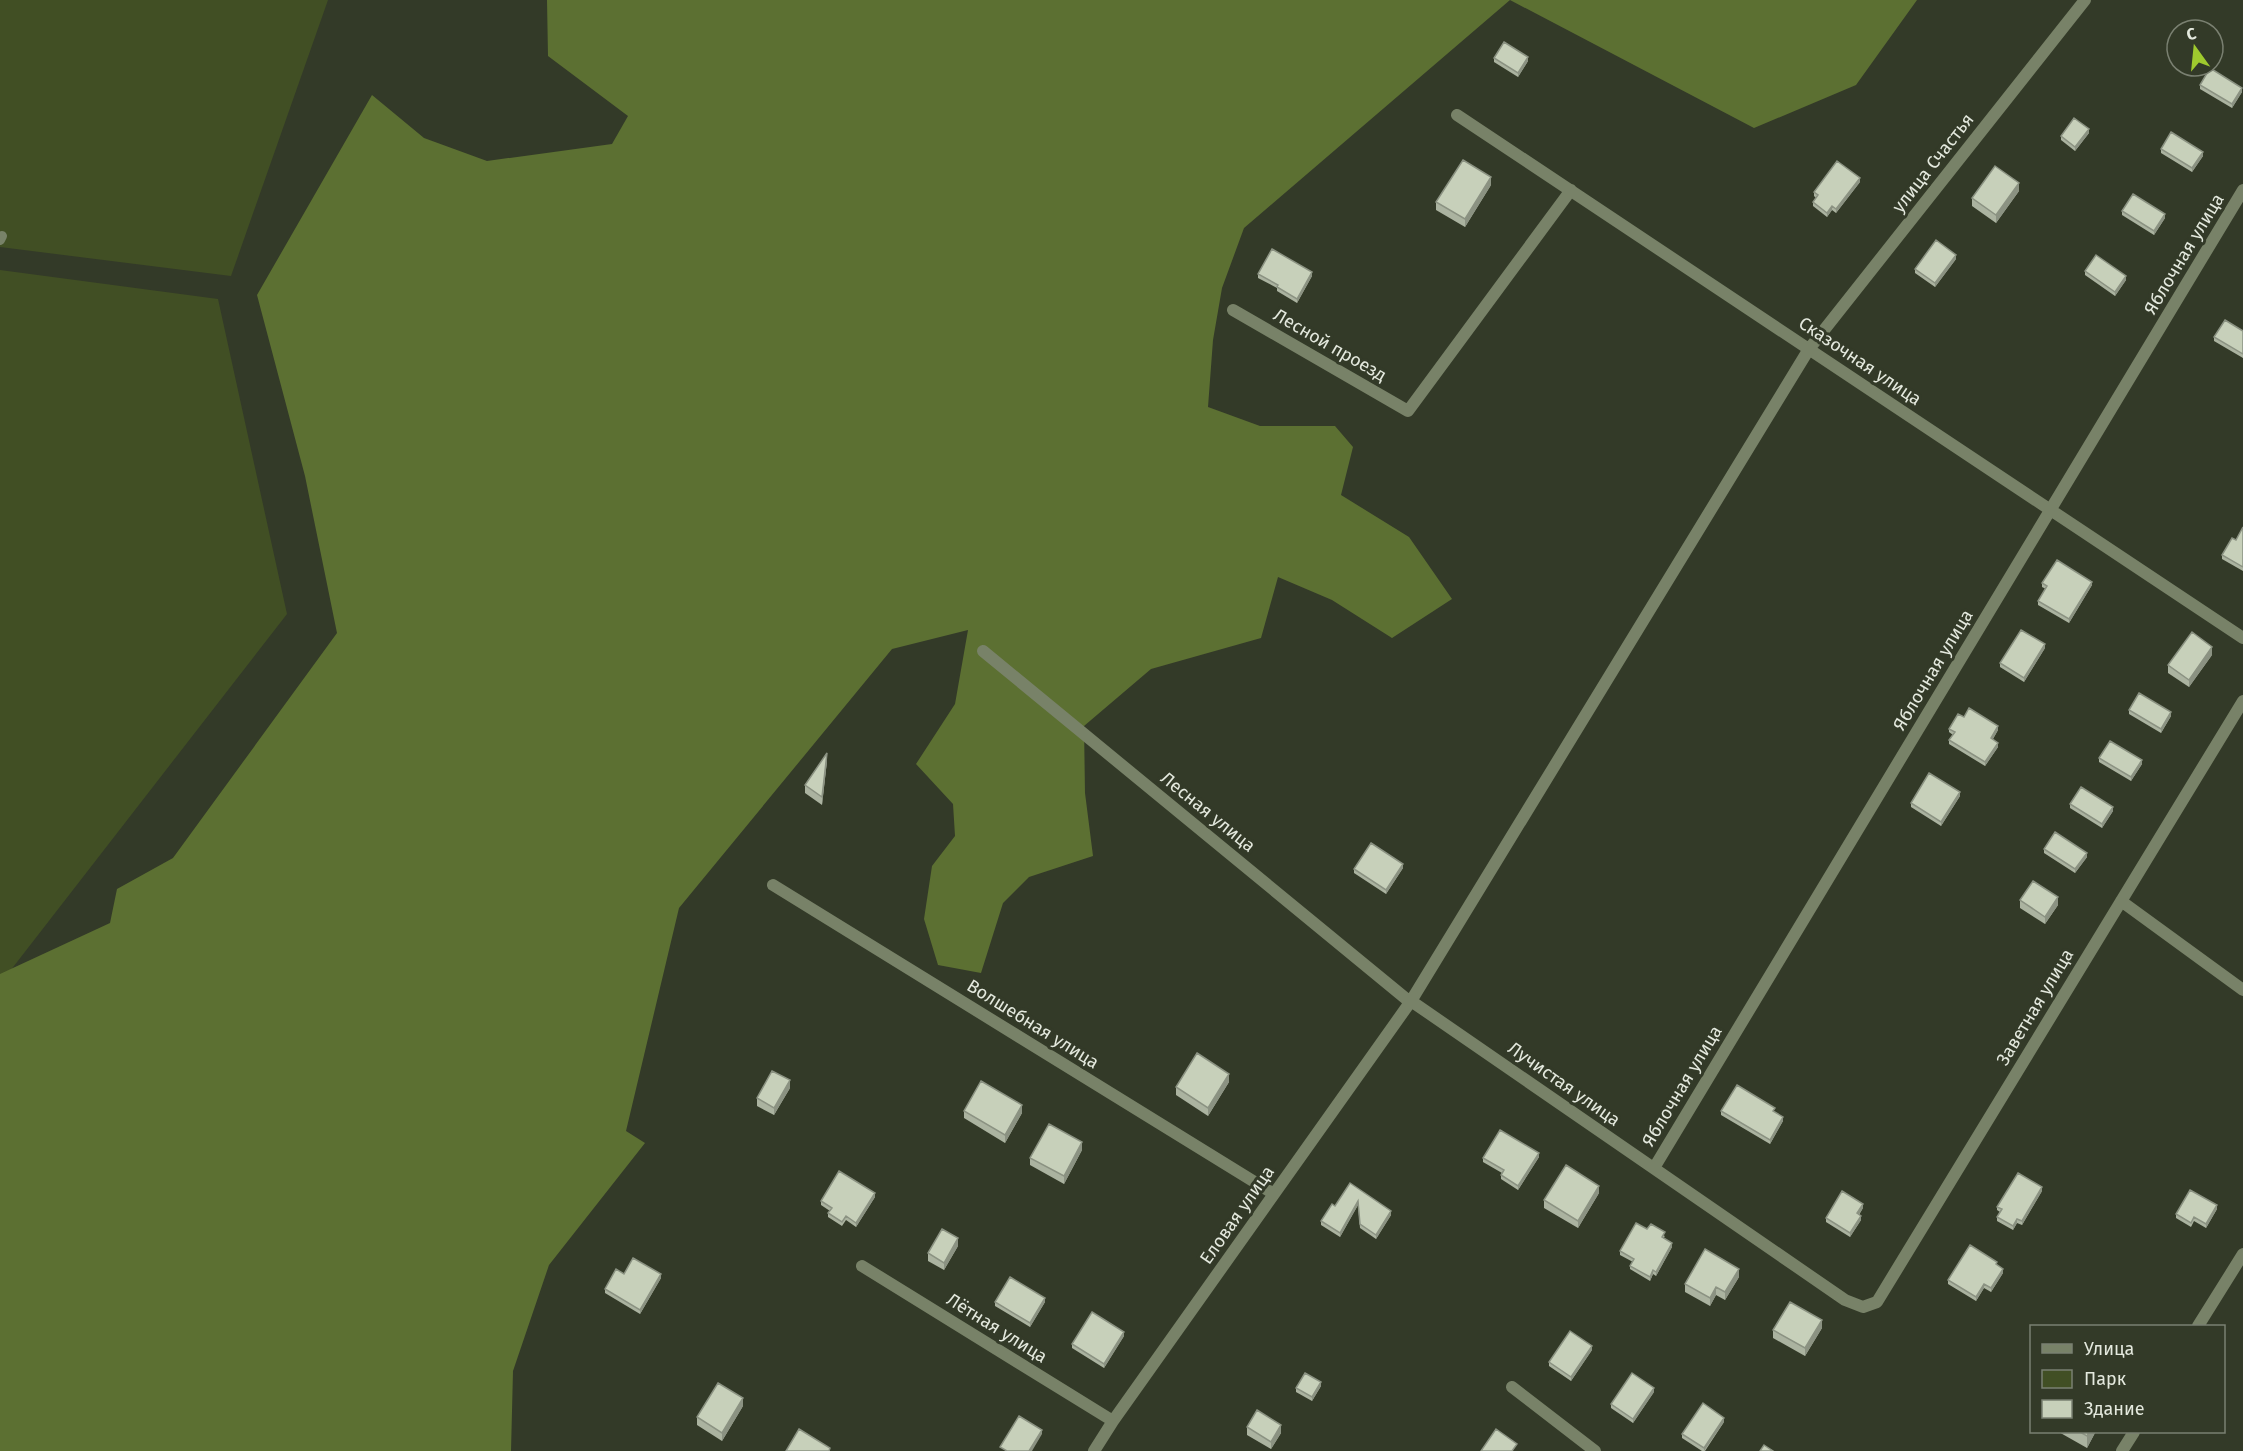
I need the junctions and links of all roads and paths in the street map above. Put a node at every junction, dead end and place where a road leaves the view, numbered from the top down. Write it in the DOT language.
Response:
graph roads {
  1 [pos="2085,0"];
  2 [pos="1457,115"];
  3 [pos="1571,190"];
  4 [pos="2243,190"];
  5 [pos="1233,310"];
  6 [pos="1809,349"];
  7 [pos="2051,510"];
  8 [pos="2243,638"];
  9 [pos="983,651"];
  10 [pos="2243,701"];
  11 [pos="773,885"];
  12 [pos="2121,901"];
  13 [pos="2243,990"];
  14 [pos="1410,1001"];
  15 [pos="1654,1168"];
  16 [pos="1274,1194"];
  17 [pos="2243,1254"];
  18 [pos="862,1266"];
  19 [pos="1845,1300"];
  20 [pos="2199,1325"];
  21 [pos="1512,1387"];
  22 [pos="1113,1421"];
  23 [pos="2133,1433"];
  24 [pos="1094,1451"];
  25 [pos="1595,1451"];
  26 [pos="2122,1451"];
  1 -- 6 [label="street, улица Счастья"];
  2 -- 3 [label="street, Сказочная улица"];
  3 -- 5 [label="street, Лесной проезд"];
  3 -- 6 [label="street, Сказочная улица"];
  4 -- 7 [label="street, Яблочная улица"];
  6 -- 7 [label="street, Сказочная улица"];
  6 -- 14 [label="street, улица Счастья"];
  7 -- 8 [label="street, Сказочная улица"];
  7 -- 15 [label="street, Яблочная улица"];
  9 -- 14 [label="street, Лесная улица"];
  10 -- 12 [label="street, Заветная улица"];
  11 -- 16 [label="street, Волшебная улица"];
  12 -- 13 [label="street"];
  12 -- 19 [label="street, Заветная улица"];
  14 -- 15 [label="street, Лучистая улица"];
  14 -- 16 [label="street, Еловая улица"];
  15 -- 19 [label="street, Лучистая улица"];
  16 -- 22 [label="street, Еловая улица"];
  17 -- 20 [label="street"];
  18 -- 22 [label="street, Лётная улица"];
  21 -- 25 [label="street"];
  22 -- 24 [label="street, Еловая улица"];
  23 -- 26 [label="street"];
}
